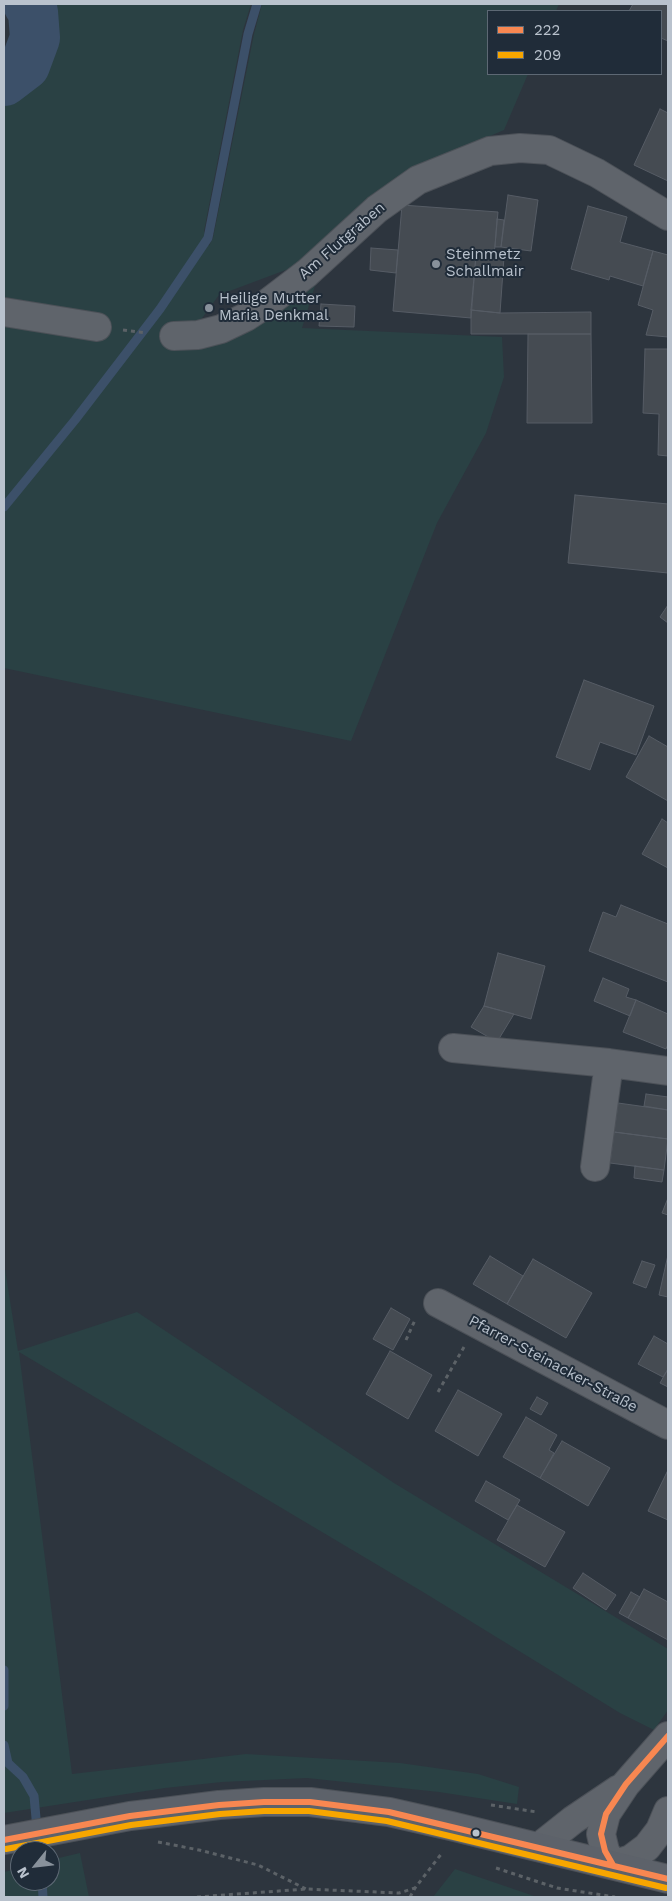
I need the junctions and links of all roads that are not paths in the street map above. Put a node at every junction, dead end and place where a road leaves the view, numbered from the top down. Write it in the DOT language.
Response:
graph roads {
  1 [pos="668,216"];
  2 [pos="4,312"];
  3 [pos="97,327"];
  4 [pos="174,336"];
  5 [pos="453,1048"];
  6 [pos="609,1063"];
  7 [pos="668,1071"];
  8 [pos="595,1167"];
  9 [pos="438,1303"];
  10 [pos="668,1425"];
  11 [pos="668,1736"];
  12 [pos="626,1784"];
  13 [pos="668,1810"];
  14 [pos="4,1840"];
  15 [pos="539,1847"];
  16 [pos="613,1865"];
  17 [pos="668,1879"];
  1 -- 4 [label="street, Am Flutgraben"];
  2 -- 3 [label="street"];
  5 -- 6 [label="street"];
  6 -- 7 [label="street"];
  6 -- 8 [label="street"];
  9 -- 10 [label="street, Pfarrer-Steinacker-Straße"];
  11 -- 12 [label="street"];
  12 -- 15 [label="street"];
  12 -- 16 [label="street"];
  13 -- 16 [label="street"];
  14 -- 15 [label="main road"];
  15 -- 16 [label="main road"];
  16 -- 17 [label="main road"];
}
